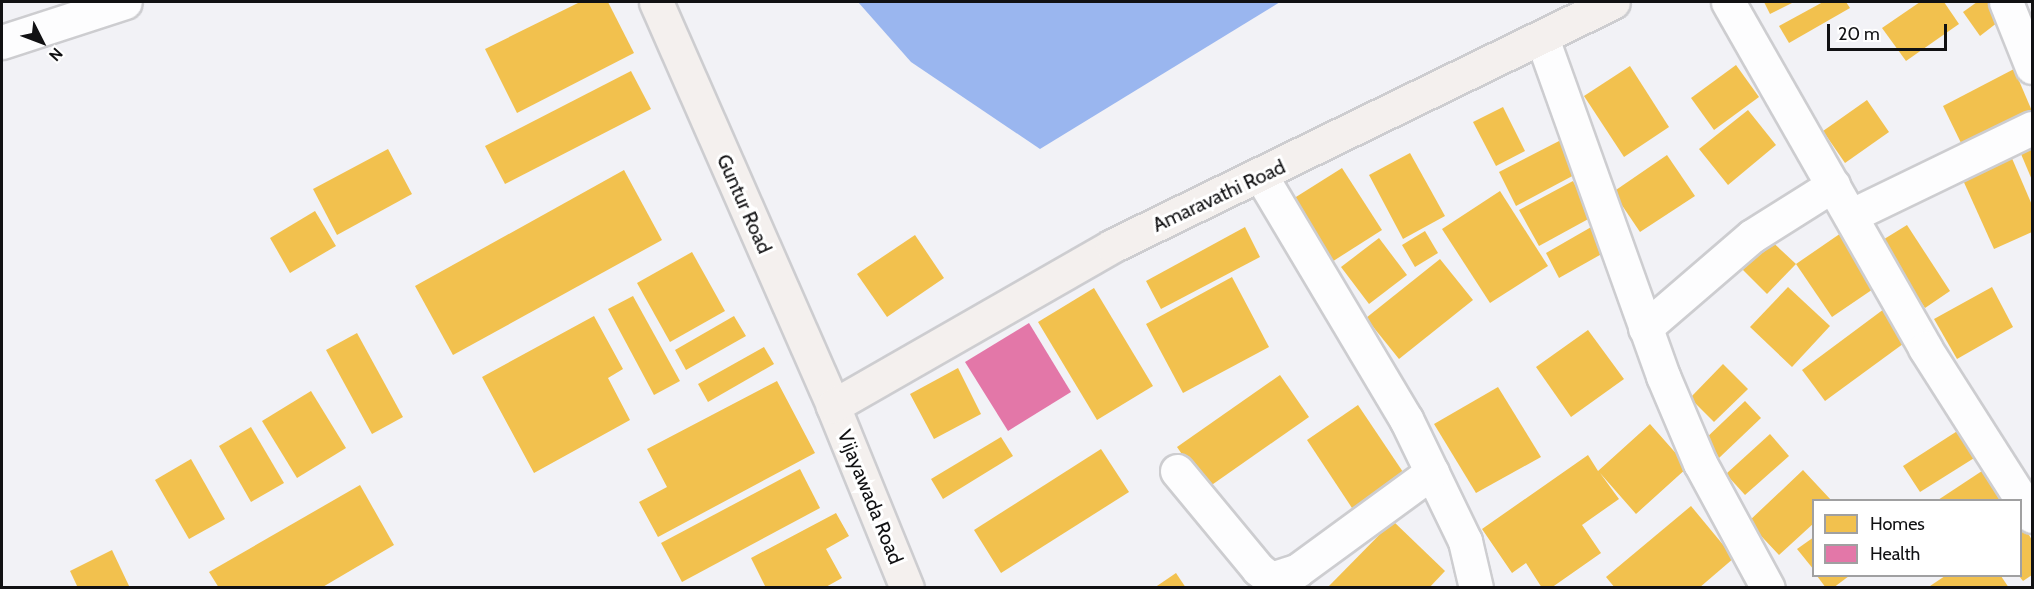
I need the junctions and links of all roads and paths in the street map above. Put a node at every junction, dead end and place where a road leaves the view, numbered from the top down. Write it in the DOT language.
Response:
graph roads {
  1 [pos="125,2"];
  2 [pos="656,2"];
  3 [pos="1613,2"];
  4 [pos="1728,2"];
  5 [pos="2006,2"];
  6 [pos="1542,38"];
  7 [pos="2,42"];
  8 [pos="2032,67"];
  9 [pos="2032,128"];
  10 [pos="1261,176"];
  11 [pos="1833,186"];
  12 [pos="1852,215"];
  13 [pos="1645,328"];
  14 [pos="833,406"];
  15 [pos="1177,471"];
  16 [pos="1432,472"];
  17 [pos="2021,499"];
  18 [pos="2022,500"];
  19 [pos="2032,516"];
  20 [pos="907,588"];
  21 [pos="1476,588"];
  22 [pos="1768,588"];
  1 -- 7 [label="street"];
  2 -- 14 [label="main road, Guntur Road"];
  3 -- 6 [label="main road, Amaravathi Road"];
  4 -- 11 [label="street"];
  5 -- 8 [label="street"];
  6 -- 10 [label="main road, Amaravathi Road"];
  6 -- 13 [label="street"];
  9 -- 12 [label="street"];
  10 -- 14 [label="main road, Amaravathi Road"];
  10 -- 16 [label="street"];
  11 -- 12 [label="street"];
  11 -- 13 [label="street"];
  12 -- 17 [label="street"];
  13 -- 22 [label="street"];
  14 -- 20 [label="main road, Vijayawada Road"];
  15 -- 16 [label="street"];
  16 -- 21 [label="street"];
  18 -- 19 [label="street"];
}
